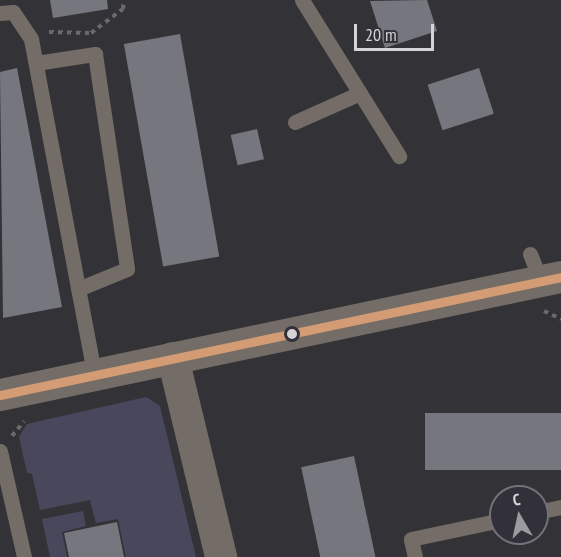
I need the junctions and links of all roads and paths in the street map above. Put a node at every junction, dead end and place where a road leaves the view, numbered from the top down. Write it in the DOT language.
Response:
graph roads {
  1 [pos="124,0"];
  2 [pos="303,0"];
  3 [pos="0,13"];
  4 [pos="43,29"];
  5 [pos="36,63"];
  6 [pos="360,93"];
  7 [pos="294,123"];
  8 [pos="399,156"];
  9 [pos="544,270"];
  10 [pos="78,288"];
  11 [pos="173,358"];
  12 [pos="94,372"];
  13 [pos="0,395"];
  14 [pos="0,451"];
  15 [pos="489,523"];
  16 [pos="24,557"];
  17 [pos="221,557"];
  18 [pos="415,557"];
  1 -- 4 [label="path"];
  2 -- 6 [label="lane"];
  3 -- 5 [label="lane"];
  5 -- 10 [label="lane"];
  5 -- 10 [label="lane"];
  6 -- 7 [label="lane"];
  6 -- 8 [label="lane"];
  9 -- 11 [label="street"];
  10 -- 12 [label="lane"];
  11 -- 12 [label="street"];
  11 -- 17 [label="street"];
  12 -- 13 [label="street"];
  14 -- 16 [label="lane"];
  15 -- 18 [label="lane"];
}
